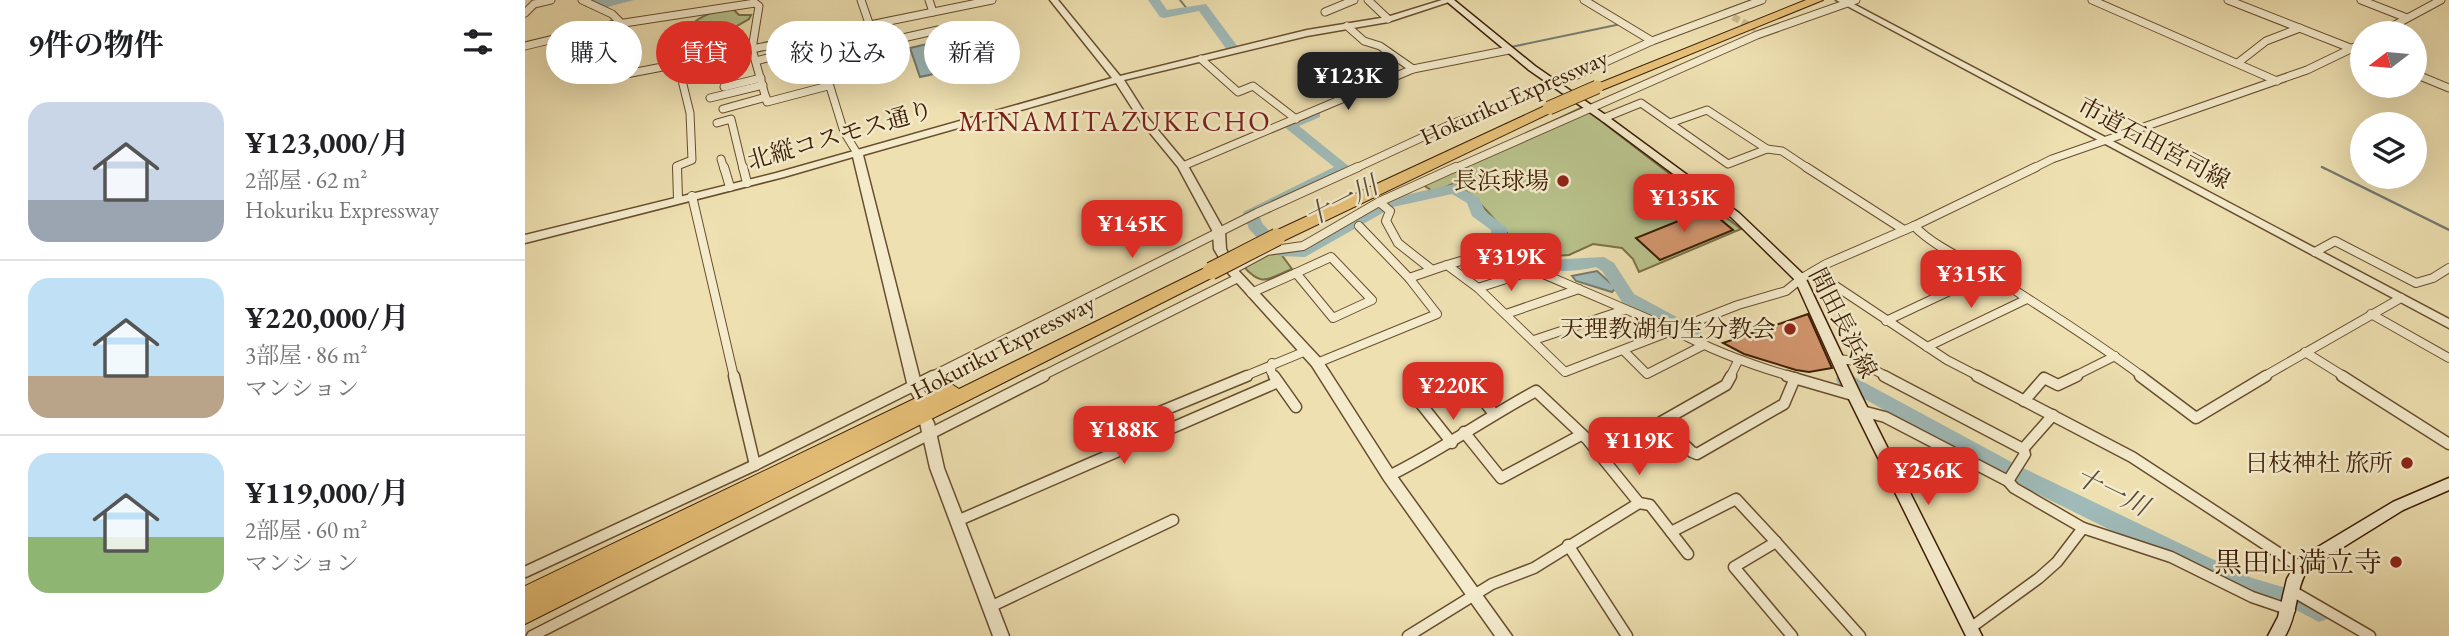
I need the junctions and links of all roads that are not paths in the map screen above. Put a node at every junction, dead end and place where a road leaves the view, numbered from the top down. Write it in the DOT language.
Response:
graph roads {
  1 [pos="551,0"];
  2 [pos="582,0"];
  3 [pos="861,0"];
  4 [pos="929,0"];
  5 [pos="992,0"];
  6 [pos="1054,0"];
  7 [pos="1354,0"];
  8 [pos="1367,0"];
  9 [pos="1450,0"];
  10 [pos="1584,0"];
  11 [pos="1762,0"];
  12 [pos="1795,0"];
  13 [pos="1817,0"];
  14 [pos="2092,0"];
  15 [pos="2112,0"];
  16 [pos="2228,0"];
  17 [pos="2361,0"];
  18 [pos="2441,0"];
  19 [pos="1847,1"];
  20 [pos="1338,3"];
  21 [pos="2102,5"];
  22 [pos="933,12"];
  23 [pos="1325,12"];
  24 [pos="525,13"];
  25 [pos="2407,18"];
  26 [pos="1388,19"];
  27 [pos="619,21"];
  28 [pos="634,21"];
  29 [pos="868,21"];
  30 [pos="892,21"];
  31 [pos="2402,21"];
  32 [pos="1347,26"];
  33 [pos="2300,28"];
  34 [pos="546,41"];
  35 [pos="1652,41"];
  36 [pos="525,46"];
  37 [pos="766,48"];
  38 [pos="2350,48"];
  39 [pos="753,49"];
  40 [pos="1509,50"];
  41 [pos="2350,50"];
  42 [pos="766,58"];
  43 [pos="1201,59"];
  44 [pos="756,61"];
  45 [pos="2239,62"];
  46 [pos="1413,69"];
  47 [pos="642,71"];
  48 [pos="1118,79"];
  49 [pos="2427,79"];
  50 [pos="762,81"];
  51 [pos="2277,81"];
  52 [pos="1593,84"];
  53 [pos="1555,85"];
  54 [pos="828,86"];
  55 [pos="724,87"];
  56 [pos="2449,88"];
  57 [pos="766,97"];
  58 [pos="710,98"];
  59 [pos="1588,107"];
  60 [pos="723,109"];
  61 [pos="1604,118"];
  62 [pos="1296,119"];
  63 [pos="717,123"];
  64 [pos="1670,123"];
  65 [pos="2104,141"];
  66 [pos="1767,149"];
  67 [pos="857,153"];
  68 [pos="721,159"];
  69 [pos="1183,166"];
  70 [pos="747,183"];
  71 [pos="730,187"];
  72 [pos="692,196"];
  73 [pos="678,199"];
  74 [pos="1382,205"];
  75 [pos="1359,226"];
  76 [pos="1909,228"];
  77 [pos="1219,232"];
  78 [pos="525,239"];
  79 [pos="2315,253"];
  80 [pos="1447,265"];
  81 [pos="1207,267"];
  82 [pos="2449,268"];
  83 [pos="1431,269"];
  84 [pos="1534,270"];
  85 [pos="1295,272"];
  86 [pos="1816,273"];
  87 [pos="1988,273"];
  88 [pos="1235,274"];
  89 [pos="1409,278"];
  90 [pos="1800,278"];
  91 [pos="1478,288"];
  92 [pos="1579,289"];
  93 [pos="1251,293"];
  94 [pos="2400,298"];
  95 [pos="2027,299"];
  96 [pos="1624,310"];
  97 [pos="1506,314"];
  98 [pos="2371,314"];
  99 [pos="1886,321"];
  100 [pos="2449,324"];
  101 [pos="1688,325"];
  102 [pos="1675,330"];
  103 [pos="1534,340"];
  104 [pos="1702,346"];
  105 [pos="1927,347"];
  106 [pos="1306,351"];
  107 [pos="1624,351"];
  108 [pos="2305,352"];
  109 [pos="2115,356"];
  110 [pos="2449,358"];
  111 [pos="1738,361"];
  112 [pos="1272,363"];
  113 [pos="1317,363"];
  114 [pos="1839,363"];
  115 [pos="1795,378"];
  116 [pos="1278,382"];
  117 [pos="918,391"];
  118 [pos="1851,394"];
  119 [pos="2024,401"];
  120 [pos="1296,407"];
  121 [pos="1862,411"];
  122 [pos="1494,414"];
  123 [pos="2053,415"];
  124 [pos="1145,418"];
  125 [pos="928,429"];
  126 [pos="1464,432"];
  127 [pos="1581,435"];
  128 [pos="1452,443"];
  129 [pos="2449,444"];
  130 [pos="2023,449"];
  131 [pos="755,465"];
  132 [pos="1389,476"];
  133 [pos="2008,481"];
  134 [pos="2447,488"];
  135 [pos="1639,503"];
  136 [pos="1173,520"];
  137 [pos="957,521"];
  138 [pos="2083,528"];
  139 [pos="1671,532"];
  140 [pos="1776,542"];
  141 [pos="1568,545"];
  142 [pos="1688,554"];
  143 [pos="2300,567"];
  144 [pos="525,572"];
  145 [pos="1475,594"];
  146 [pos="525,597"];
  147 [pos="2292,600"];
  148 [pos="990,607"];
  149 [pos="525,614"];
  150 [pos="1972,632"];
  151 [pos="532,636"];
  152 [pos="1000,636"];
  153 [pos="1408,636"];
  154 [pos="1504,636"];
  155 [pos="1627,636"];
  156 [pos="1792,636"];
  157 [pos="1860,636"];
  158 [pos="2276,636"];
  159 [pos="2370,636"];
  1 -- 24 [label="street"];
  2 -- 27 [label="street"];
  3 -- 29 [label="street"];
  4 -- 22 [label="street"];
  5 -- 22 [label="street"];
  6 -- 48 [label="street"];
  7 -- 20 [label="street"];
  8 -- 26 [label="street"];
  9 -- 26 [label="street, 北縦コスモス通り"];
  9 -- 40 [label="street, 間田長浜線"];
  10 -- 35 [label="street"];
  11 -- 35 [label="street"];
  12 -- 52 [label="highway, Hokuriku Expressway"];
  13 -- 52 [label="highway, Hokuriku Expressway"];
  14 -- 21 [label="street"];
  15 -- 21 [label="street"];
  16 -- 33 [label="street"];
  17 -- 25 [label="street"];
  18 -- 25 [label="street"];
  19 -- 59 [label="street"];
  19 -- 65 [label="street, 市道石田宮司線"];
  20 -- 23 [label="street"];
  21 -- 45 [label="street"];
  22 -- 30 [label="street"];
  25 -- 31 [label="street"];
  26 -- 32 [label="street, 北縦コスモス通り"];
  28 -- 39 [label="street"];
  32 -- 43 [label="street, 北縦コスモス通り"];
  32 -- 46 [label="street"];
  33 -- 38 [label="street"];
  33 -- 45 [label="street"];
  34 -- 36 [label="street"];
  35 -- 53 [label="street"];
  37 -- 39 [label="street"];
  39 -- 44 [label="street"];
  40 -- 46 [label="street"];
  40 -- 53 [label="street, 間田長浜線"];
  41 -- 51 [label="street"];
  42 -- 44 [label="street"];
  43 -- 48 [label="street, 北縦コスモス通り"];
  43 -- 62 [label="street"];
  44 -- 50 [label="street"];
  45 -- 51 [label="street"];
  46 -- 62 [label="street"];
  47 -- 73 [label="street"];
  48 -- 67 [label="street, 北縦コスモス通り"];
  48 -- 69 [label="street"];
  49 -- 56 [label="street"];
  50 -- 55 [label="street"];
  50 -- 57 [label="street"];
  50 -- 58 [label="street"];
  51 -- 65 [label="street"];
  52 -- 81 [label="highway, Hokuriku Expressway, bridge"];
  53 -- 59 [label="street, 間田長浜線"];
  53 -- 77 [label="street"];
  54 -- 57 [label="street"];
  54 -- 67 [label="street"];
  57 -- 60 [label="street"];
  59 -- 61 [label="street, 間田長浜線"];
  59 -- 74 [label="street"];
  61 -- 64 [label="street"];
  61 -- 90 [label="street, 間田長浜線"];
  62 -- 69 [label="street"];
  63 -- 70 [label="street"];
  64 -- 66 [label="street"];
  64 -- 66 [label="street"];
  65 -- 76 [label="street"];
  65 -- 79 [label="street, 市道石田宮司線"];
  66 -- 76 [label="street"];
  67 -- 70 [label="street, 北縦コスモス通り"];
  67 -- 117 [label="street"];
  68 -- 71 [label="street"];
  69 -- 77 [label="street"];
  70 -- 71 [label="street, 北縦コスモス通り"];
  71 -- 72 [label="street, 北縦コスモス通り"];
  72 -- 73 [label="street, 北縦コスモス通り"];
  72 -- 131 [label="street"];
  73 -- 78 [label="street, 北縦コスモス通り"];
  74 -- 83 [label="street"];
  74 -- 88 [label="street"];
  75 -- 89 [label="street"];
  76 -- 86 [label="street"];
  76 -- 87 [label="street"];
  77 -- 88 [label="street"];
  77 -- 117 [label="street"];
  79 -- 82 [label="street"];
  79 -- 94 [label="street, 市道石田宮司線"];
  80 -- 83 [label="street"];
  80 -- 84 [label="street"];
  80 -- 91 [label="street"];
  81 -- 146 [label="highway, Hokuriku Expressway"];
  81 -- 149 [label="highway, Hokuriku Expressway"];
  83 -- 89 [label="street"];
  84 -- 91 [label="street"];
  84 -- 92 [label="street"];
  85 -- 85 [label="street"];
  85 -- 93 [label="street"];
  86 -- 90 [label="street"];
  86 -- 99 [label="street"];
  87 -- 95 [label="street"];
  87 -- 99 [label="street"];
  88 -- 93 [label="street"];
  88 -- 125 [label="street"];
  89 -- 113 [label="street"];
  90 -- 101 [label="street"];
  90 -- 114 [label="street, 間田長浜線"];
  91 -- 97 [label="street"];
  92 -- 96 [label="street"];
  92 -- 97 [label="street"];
  93 -- 106 [label="street"];
  94 -- 98 [label="street"];
  94 -- 100 [label="street, 市道石田宮司線"];
  95 -- 105 [label="street"];
  95 -- 109 [label="street"];
  96 -- 102 [label="street"];
  96 -- 103 [label="street"];
  97 -- 103 [label="street"];
  98 -- 108 [label="street"];
  98 -- 110 [label="street"];
  99 -- 105 [label="street"];
  101 -- 102 [label="street"];
  102 -- 104 [label="street"];
  102 -- 107 [label="street"];
  103 -- 107 [label="street"];
  104 -- 107 [label="street"];
  104 -- 111 [label="street"];
  105 -- 119 [label="street"];
  106 -- 112 [label="street"];
  106 -- 113 [label="street"];
  108 -- 109 [label="street"];
  108 -- 129 [label="street"];
  109 -- 119 [label="street"];
  111 -- 115 [label="street"];
  111 -- 115 [label="street"];
  112 -- 116 [label="street"];
  112 -- 124 [label="street"];
  113 -- 132 [label="street"];
  114 -- 118 [label="street, 間田長浜線"];
  114 -- 130 [label="street"];
  115 -- 118 [label="street"];
  116 -- 120 [label="street"];
  116 -- 137 [label="street"];
  117 -- 131 [label="street"];
  118 -- 121 [label="street, 間田長浜線"];
  119 -- 123 [label="street"];
  121 -- 133 [label="street"];
  121 -- 150 [label="street, 間田長浜線"];
  122 -- 126 [label="street"];
  122 -- 127 [label="street"];
  122 -- 128 [label="street"];
  123 -- 130 [label="street"];
  123 -- 143 [label="street"];
  125 -- 137 [label="street"];
  125 -- 151 [label="street"];
  126 -- 127 [label="street"];
  126 -- 128 [label="street"];
  127 -- 135 [label="street"];
  128 -- 132 [label="street"];
  130 -- 133 [label="street"];
  131 -- 144 [label="street"];
  132 -- 145 [label="street"];
  133 -- 138 [label="street"];
  134 -- 143 [label="street"];
  135 -- 139 [label="street"];
  135 -- 141 [label="street"];
  136 -- 148 [label="street"];
  137 -- 148 [label="street"];
  138 -- 147 [label="street"];
  138 -- 150 [label="street"];
  139 -- 140 [label="street"];
  139 -- 142 [label="street"];
  140 -- 156 [label="street"];
  140 -- 157 [label="street"];
  141 -- 145 [label="street"];
  141 -- 155 [label="street"];
  143 -- 147 [label="street"];
  145 -- 153 [label="street"];
  145 -- 154 [label="street"];
  147 -- 158 [label="street"];
  147 -- 159 [label="street"];
  148 -- 152 [label="street"];
}
